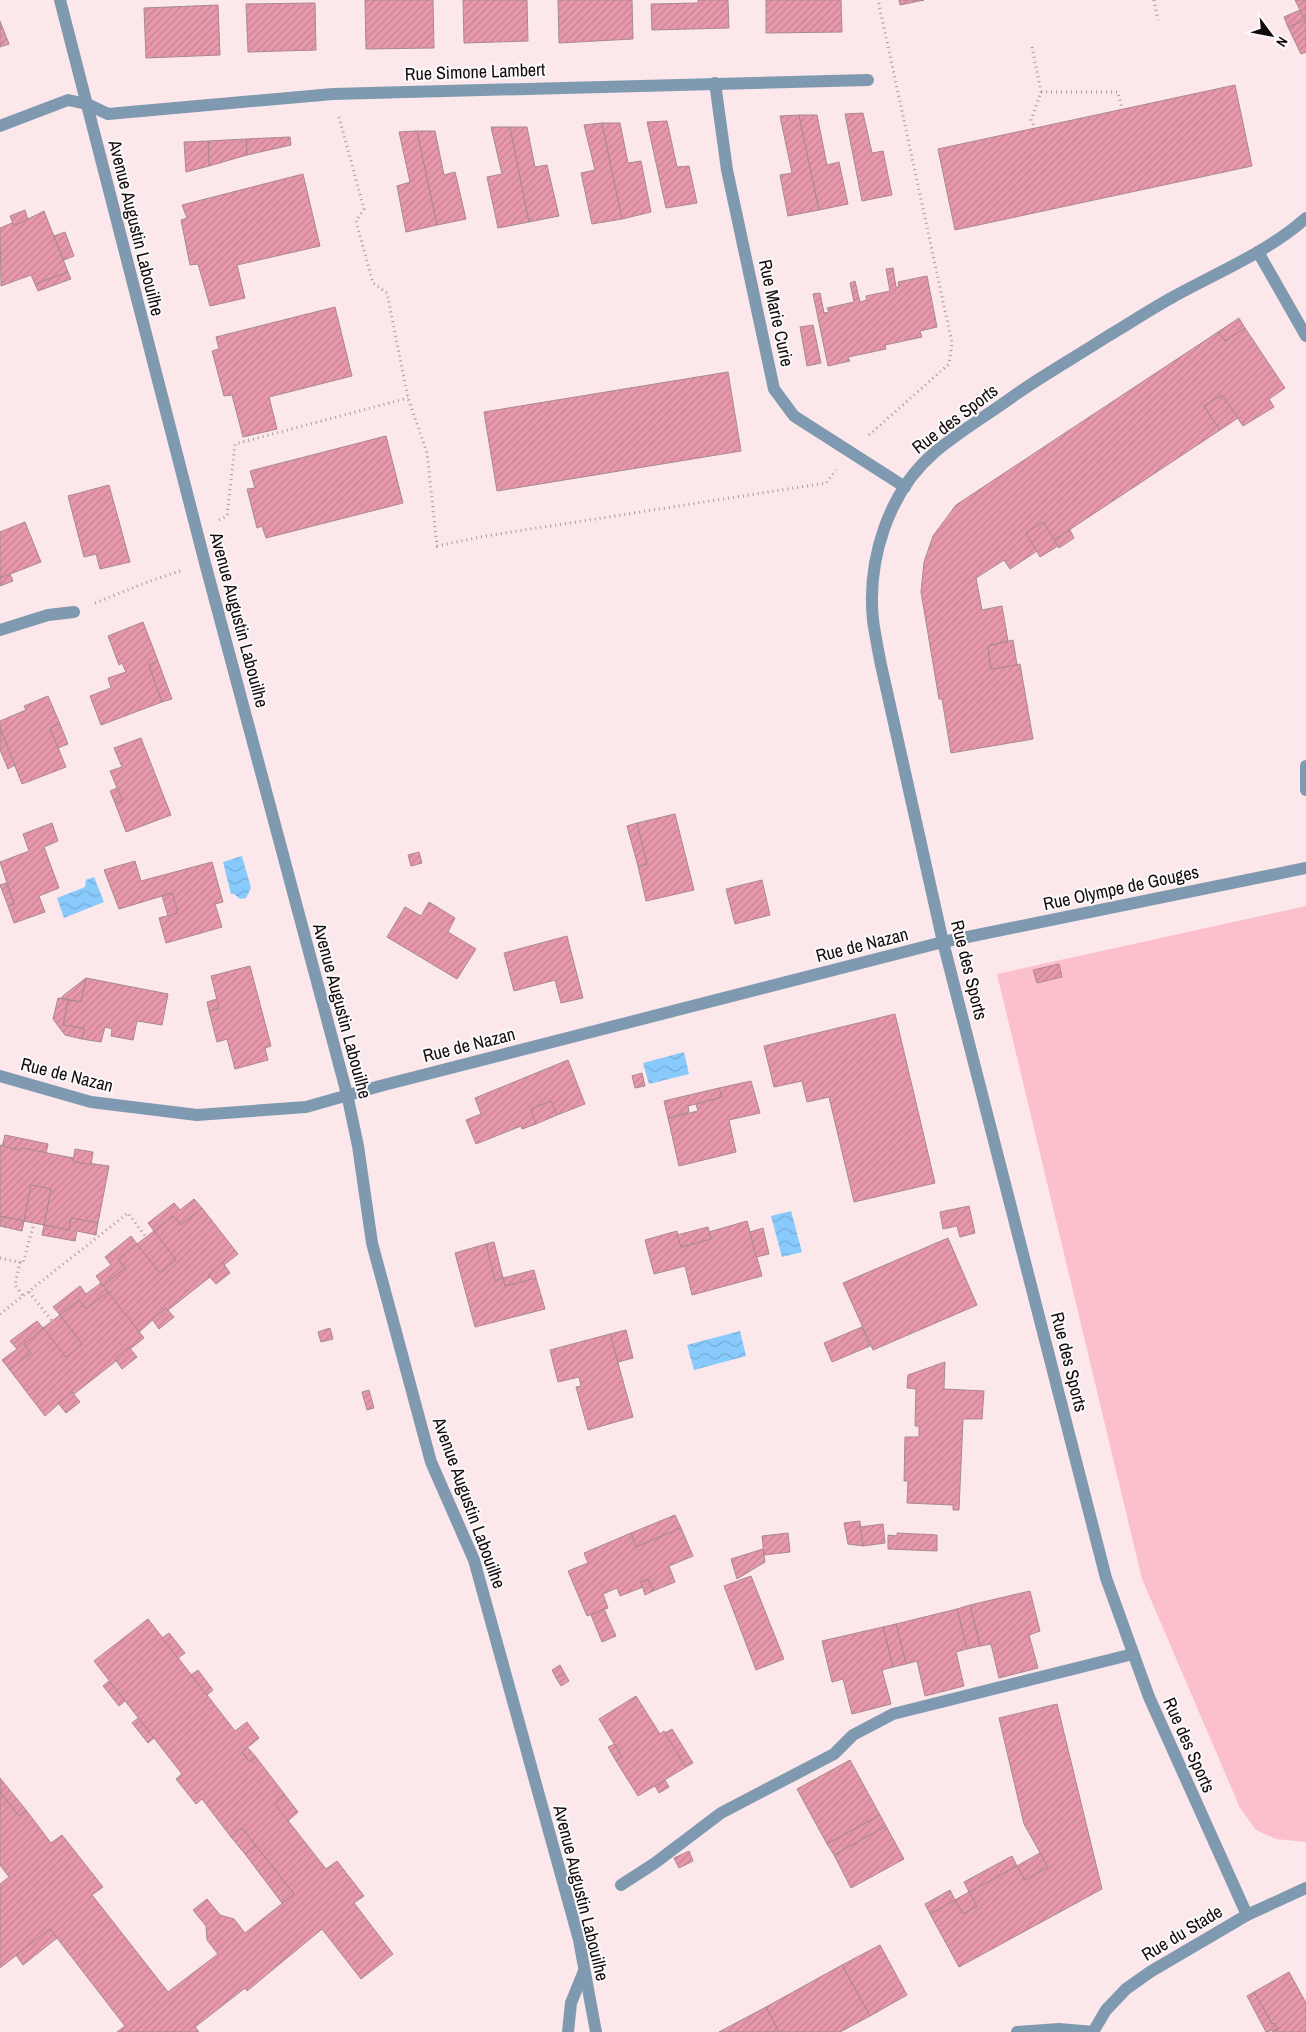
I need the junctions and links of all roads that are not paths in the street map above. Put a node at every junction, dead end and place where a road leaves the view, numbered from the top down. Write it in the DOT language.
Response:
graph roads {
  1 [pos="60,0"];
  2 [pos="868,80"];
  3 [pos="715,83"];
  4 [pos="87,104"];
  5 [pos="0,126"];
  6 [pos="1306,218"];
  7 [pos="1258,252"];
  8 [pos="1306,336"];
  9 [pos="905,487"];
  10 [pos="74,612"];
  11 [pos="0,630"];
  12 [pos="1306,766"];
  13 [pos="1306,790"];
  14 [pos="1306,868"];
  15 [pos="943,942"];
  16 [pos="0,1076"];
  17 [pos="347,1094"];
  18 [pos="1133,1654"];
  19 [pos="621,1885"];
  20 [pos="1306,1888"];
  21 [pos="1246,1915"];
  22 [pos="584,1971"];
  23 [pos="597,2031"];
  24 [pos="568,2032"];
  25 [pos="1017,2032"];
  26 [pos="1093,2032"];
  1 -- 4 [label="street, Avenue Augustin Labouilhe"];
  2 -- 3 [label="street, Rue Simone Lambert"];
  3 -- 4 [label="street, Rue Simone Lambert"];
  3 -- 9 [label="street, Rue Marie Curie"];
  4 -- 5 [label="street, Rue Simone Lambert"];
  4 -- 17 [label="street, Avenue Augustin Labouilhe"];
  6 -- 7 [label="street, Rue des Sports"];
  7 -- 8 [label="street"];
  7 -- 9 [label="street, Rue des Sports"];
  9 -- 15 [label="street, Rue des Sports"];
  10 -- 11 [label="street"];
  12 -- 13 [label="street"];
  14 -- 15 [label="street, Rue Olympe de Gouges"];
  15 -- 17 [label="street, Rue de Nazan"];
  15 -- 18 [label="street, Rue des Sports"];
  16 -- 17 [label="street, Rue de Nazan"];
  17 -- 22 [label="street, Avenue Augustin Labouilhe"];
  18 -- 19 [label="street"];
  18 -- 21 [label="street, Rue des Sports"];
  20 -- 21 [label="street, Rue du Stade"];
  21 -- 26 [label="street, Rue du Stade"];
  22 -- 23 [label="street, Avenue Augustin Labouilhe"];
  22 -- 24 [label="street"];
  25 -- 26 [label="street"];
}
